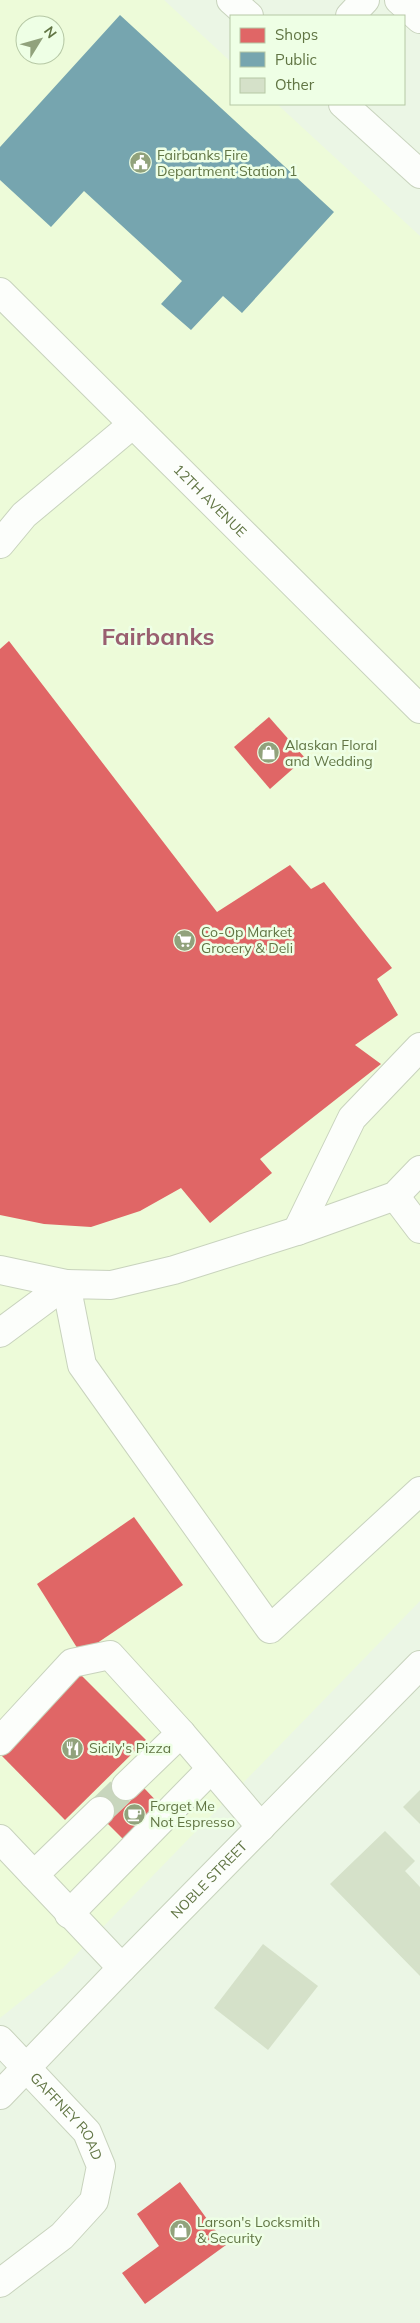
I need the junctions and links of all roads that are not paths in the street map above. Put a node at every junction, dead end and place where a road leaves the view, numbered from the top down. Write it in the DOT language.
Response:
graph roads {
  1 [pos="231,0"];
  2 [pos="365,0"];
  3 [pos="399,0"];
  4 [pos="248,15"];
  5 [pos="351,15"];
  6 [pos="420,19"];
  7 [pos="344,105"];
  8 [pos="420,174"];
  9 [pos="0,292"];
  10 [pos="133,424"];
  11 [pos="0,544"];
  12 [pos="420,709"];
  13 [pos="420,1047"];
  14 [pos="420,1170"];
  15 [pos="395,1196"];
  16 [pos="420,1229"];
  17 [pos="297,1231"];
  18 [pos="0,1270"];
  19 [pos="66,1284"];
  20 [pos="0,1333"];
  21 [pos="420,1491"];
  22 [pos="420,1666"];
  23 [pos="181,1733"];
  24 [pos="0,1741"];
  25 [pos="211,1769"];
  26 [pos="126,1786"];
  27 [pos="100,1811"];
  28 [pos="261,1828"];
  29 [pos="0,1839"];
  30 [pos="34,1876"];
  31 [pos="69,1914"];
  32 [pos="122,1968"];
  33 [pos="0,2040"];
  34 [pos="26,2067"];
  35 [pos="0,2094"];
  36 [pos="0,2284"];
  1 -- 4 [label="street"];
  2 -- 5 [label="street"];
  3 -- 6 [label="street"];
  7 -- 8 [label="street"];
  9 -- 10 [label="street, 12TH AVENUE"];
  10 -- 11 [label="street"];
  10 -- 12 [label="street, 12TH AVENUE"];
  13 -- 17 [label="street"];
  14 -- 15 [label="street"];
  15 -- 16 [label="street"];
  15 -- 17 [label="street"];
  17 -- 19 [label="street"];
  18 -- 19 [label="street"];
  19 -- 20 [label="street"];
  19 -- 21 [label="street"];
  22 -- 28 [label="street, NOBLE STREET"];
  23 -- 24 [label="street"];
  23 -- 25 [label="street"];
  23 -- 26 [label="street"];
  25 -- 28 [label="street"];
  25 -- 31 [label="street"];
  27 -- 30 [label="street"];
  28 -- 32 [label="street, NOBLE STREET"];
  29 -- 30 [label="street"];
  30 -- 31 [label="street"];
  31 -- 32 [label="street"];
  32 -- 34 [label="street, NOBLE STREET"];
  33 -- 34 [label="street, GAFFNEY ROAD"];
  34 -- 35 [label="street, NOBLE STREET"];
  34 -- 36 [label="street, GAFFNEY ROAD"];
}
